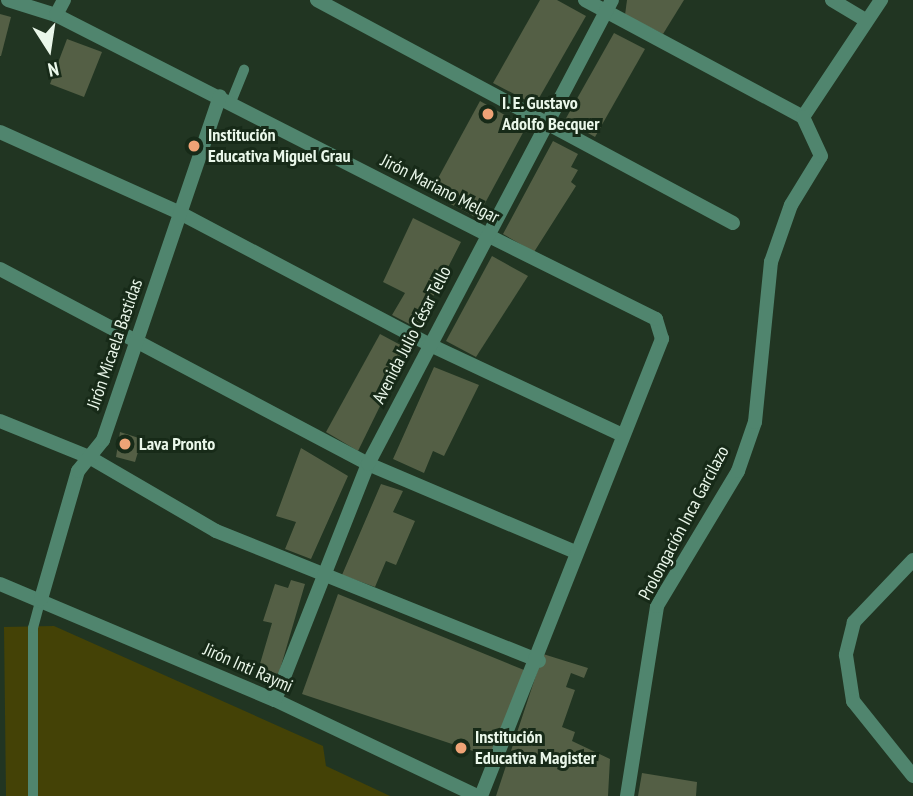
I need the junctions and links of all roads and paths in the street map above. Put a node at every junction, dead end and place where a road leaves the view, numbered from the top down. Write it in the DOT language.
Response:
graph roads {
  1 [pos="11,0"];
  2 [pos="64,0"];
  3 [pos="317,0"];
  4 [pos="585,0"];
  5 [pos="832,0"];
  6 [pos="881,0"];
  7 [pos="609,6"];
  8 [pos="56,15"];
  9 [pos="865,20"];
  10 [pos="244,69"];
  11 [pos="225,99"];
  12 [pos="803,117"];
  13 [pos="548,124"];
  14 [pos="0,132"];
  15 [pos="180,213"];
  16 [pos="733,223"];
  17 [pos="485,234"];
  18 [pos="0,269"];
  19 [pos="138,337"];
  20 [pos="428,344"];
  21 [pos="0,421"];
  22 [pos="620,434"];
  23 [pos="89,457"];
  24 [pos="368,464"];
  25 [pos="575,552"];
  26 [pos="913,560"];
  27 [pos="321,576"];
  28 [pos="0,584"];
  29 [pos="41,599"];
  30 [pos="538,661"];
  31 [pos="275,700"];
  32 [pos="913,776"];
  33 [pos="33,796"];
  34 [pos="479,796"];
  35 [pos="626,796"];
  1 -- 8 [label="street, Jirón Mariano Melgar"];
  2 -- 8 [label="street"];
  3 -- 13 [label="street"];
  4 -- 7 [label="street"];
  5 -- 9 [label="street"];
  6 -- 9 [label="street"];
  7 -- 12 [label="street"];
  7 -- 13 [label="street, Avenida Julio César Tello"];
  8 -- 11 [label="street, Jirón Mariano Melgar"];
  9 -- 12 [label="street"];
  10 -- 11 [label="lane"];
  11 -- 15 [label="street, Jirón Micaela Bastidas"];
  11 -- 17 [label="street, Jirón Mariano Melgar"];
  12 -- 35 [label="street, Prolongación Inca Garcilazo"];
  13 -- 16 [label="street"];
  13 -- 17 [label="street, Avenida Julio César Tello"];
  14 -- 15 [label="street"];
  15 -- 19 [label="street, Jirón Micaela Bastidas"];
  15 -- 20 [label="street"];
  17 -- 20 [label="street, Avenida Julio César Tello"];
  17 -- 22 [label="street, Jirón Mariano Melgar"];
  18 -- 19 [label="street"];
  19 -- 23 [label="street, Jirón Micaela Bastidas"];
  19 -- 24 [label="street"];
  20 -- 22 [label="street"];
  20 -- 24 [label="street, Avenida Julio César Tello"];
  21 -- 23 [label="street"];
  22 -- 25 [label="street"];
  23 -- 27 [label="street"];
  23 -- 29 [label="street, Jirón Micaela Bastidas"];
  24 -- 25 [label="street"];
  24 -- 27 [label="street, Avenida Julio César Tello"];
  25 -- 30 [label="street"];
  26 -- 32 [label="street"];
  27 -- 30 [label="street"];
  27 -- 31 [label="street, Avenida Julio César Tello"];
  28 -- 29 [label="street, Jirón Inti Raymi"];
  29 -- 31 [label="street, Jirón Inti Raymi"];
  29 -- 33 [label="lane"];
  30 -- 34 [label="street"];
  31 -- 34 [label="street, Jirón Inti Raymi"];
}
